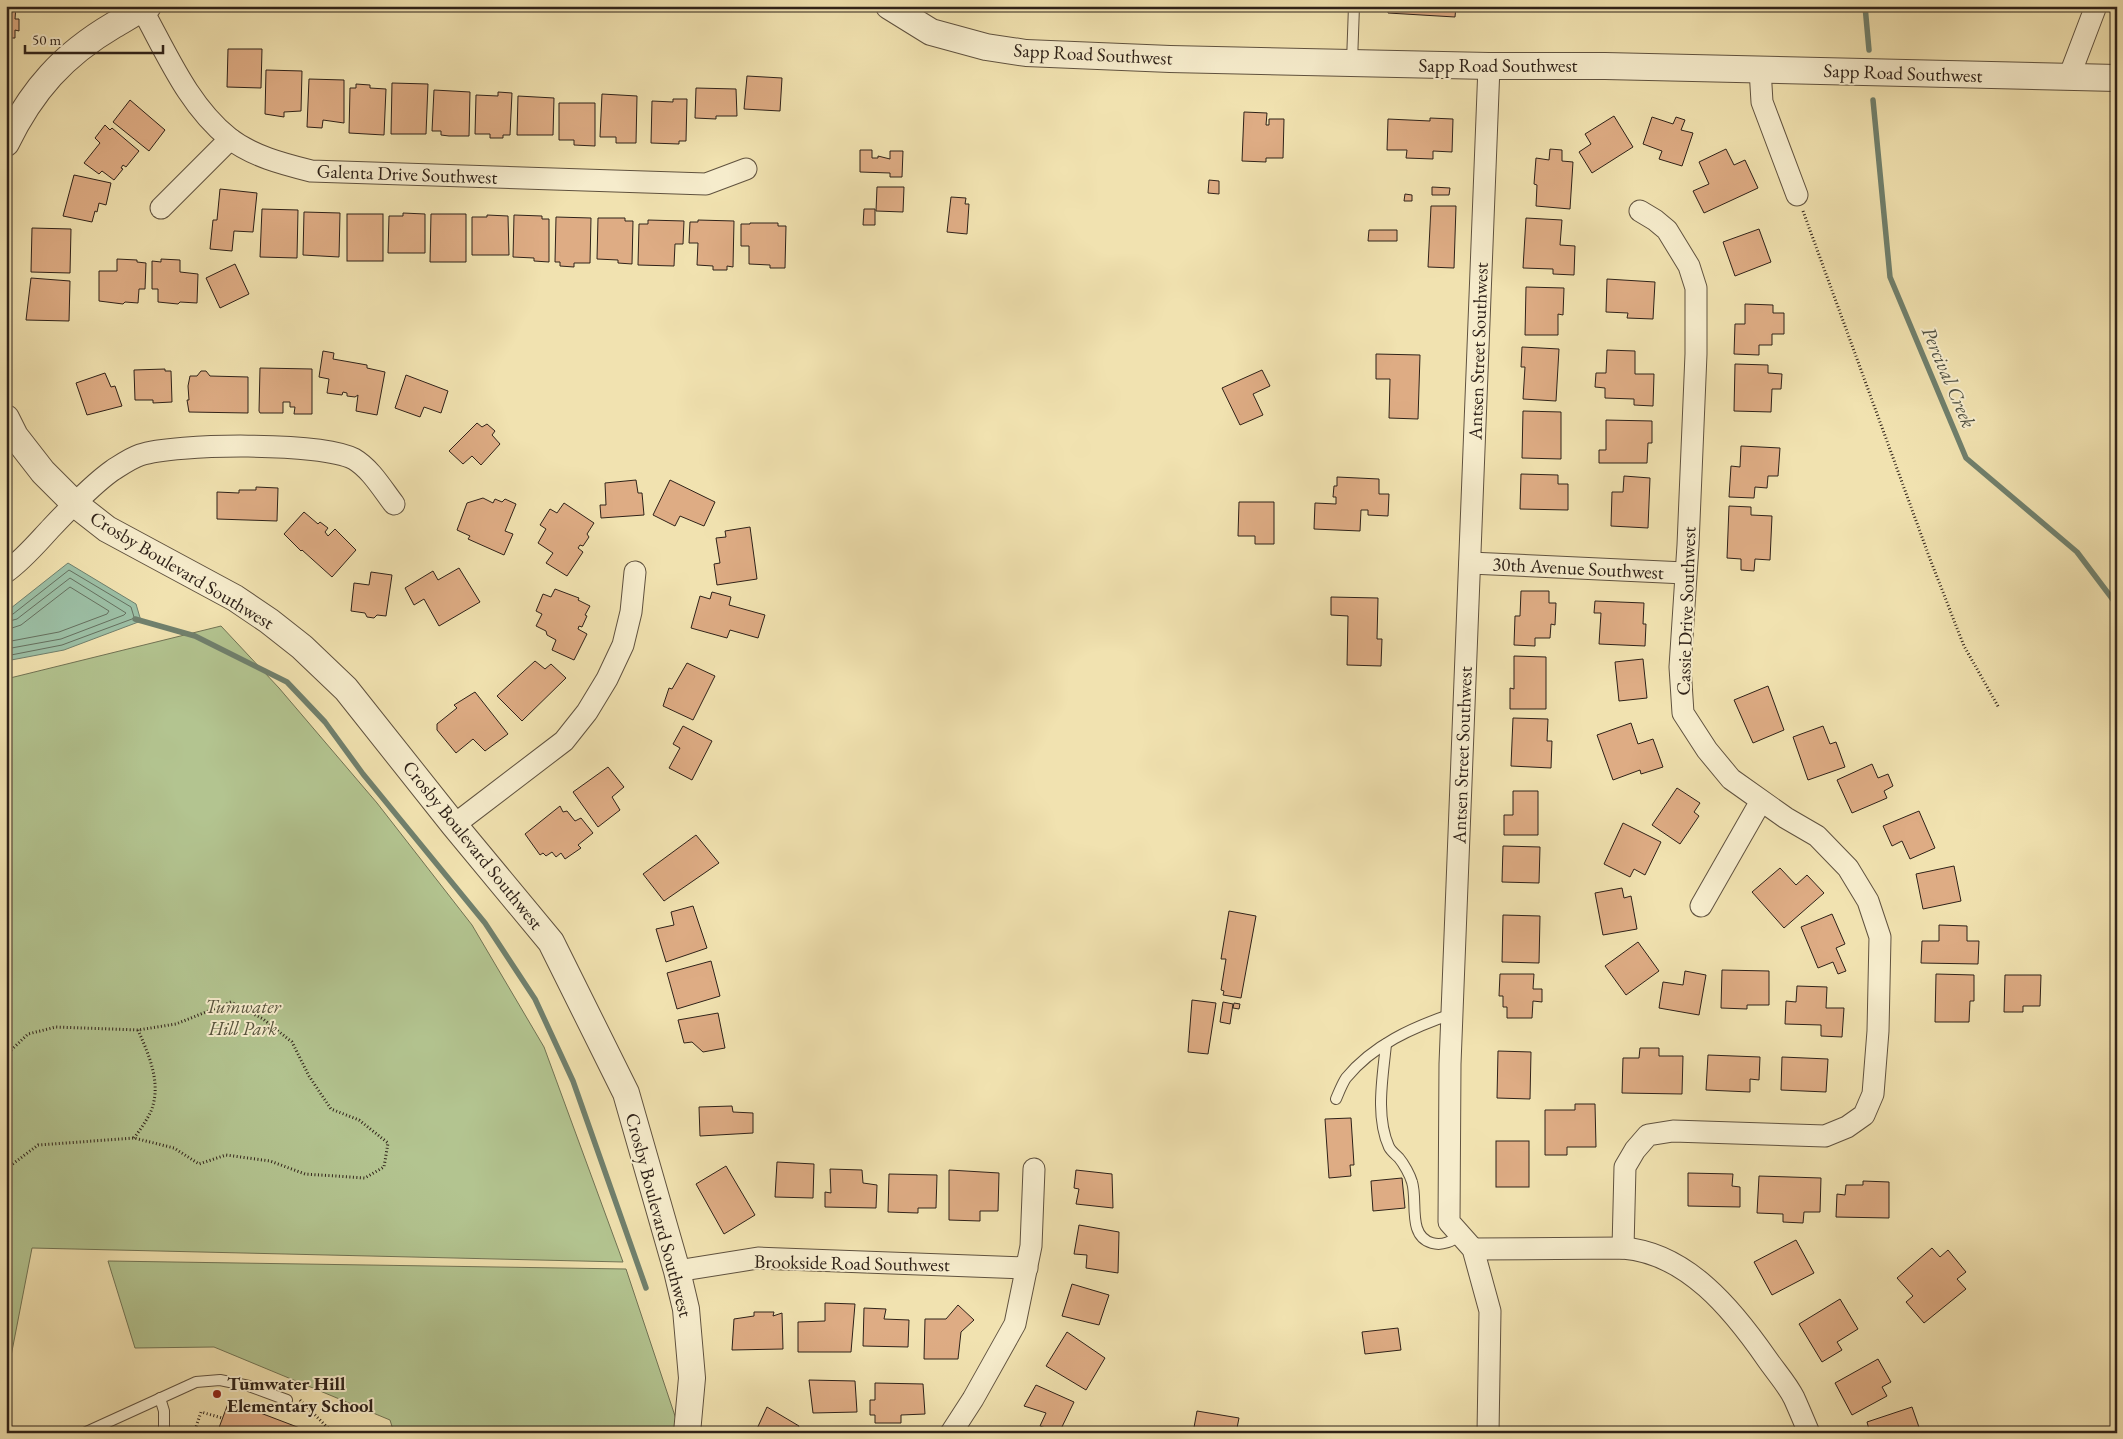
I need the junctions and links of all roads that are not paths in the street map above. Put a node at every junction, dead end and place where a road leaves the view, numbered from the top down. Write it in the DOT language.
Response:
graph roads {
  1 [pos="888,6"];
  2 [pos="1354,6"];
  3 [pos="2096,6"];
  4 [pos="145,7"];
  5 [pos="1352,63"];
  6 [pos="1489,66"];
  7 [pos="1760,69"];
  8 [pos="2069,77"];
  9 [pos="2117,78"];
  10 [pos="230,140"];
  11 [pos="6,143"];
  12 [pos="746,169"];
  13 [pos="1797,194"];
  14 [pos="161,208"];
  15 [pos="1640,211"];
  16 [pos="6,418"];
  17 [pos="75,504"];
  18 [pos="394,504"];
  19 [pos="1470,563"];
  20 [pos="6,572"];
  21 [pos="635,572"];
  22 [pos="1686,573"];
  23 [pos="1761,801"];
  24 [pos="454,825"];
  25 [pos="1701,906"];
  26 [pos="1452,1014"];
  27 [pos="1386,1044"];
  28 [pos="1336,1099"];
  29 [pos="1034,1169"];
  30 [pos="1467,1242"];
  31 [pos="1622,1248"];
  32 [pos="1027,1268"];
  33 [pos="677,1271"];
  34 [pos="160,1398"];
  35 [pos="287,1400"];
  36 [pos="84,1433"];
  37 [pos="164,1433"];
  38 [pos="687,1433"];
  39 [pos="951,1433"];
  40 [pos="1488,1433"];
  41 [pos="1809,1433"];
  1 -- 5 [label="street, Sapp Road Southwest"];
  2 -- 5 [label="lane"];
  3 -- 8 [label="street"];
  4 -- 10 [label="street, Galenta Drive Southwest"];
  4 -- 11 [label="street"];
  5 -- 6 [label="street, Sapp Road Southwest"];
  6 -- 7 [label="street, Sapp Road Southwest"];
  6 -- 19 [label="street, Antsen Street Southwest"];
  7 -- 8 [label="street, Sapp Road Southwest"];
  7 -- 13 [label="street"];
  8 -- 9 [label="street, Sapp Road Southwest"];
  10 -- 12 [label="street, Galenta Drive Southwest"];
  10 -- 14 [label="street"];
  15 -- 22 [label="street, Cassie Drive Southwest"];
  16 -- 17 [label="street, Crosby Boulevard Southwest"];
  17 -- 18 [label="street"];
  17 -- 20 [label="street"];
  17 -- 24 [label="street, Crosby Boulevard Southwest"];
  19 -- 22 [label="street, 30th Avenue Southwest"];
  19 -- 26 [label="street, Antsen Street Southwest"];
  21 -- 24 [label="street"];
  22 -- 23 [label="street, Cassie Drive Southwest"];
  23 -- 25 [label="street"];
  23 -- 31 [label="street, Cassie Drive Southwest"];
  24 -- 33 [label="street, Crosby Boulevard Southwest"];
  26 -- 27 [label="lane"];
  26 -- 30 [label="street, Antsen Street Southwest"];
  27 -- 28 [label="lane"];
  27 -- 30 [label="lane"];
  29 -- 32 [label="street"];
  30 -- 31 [label="street"];
  30 -- 40 [label="street, Antsen Street Southwest"];
  31 -- 41 [label="street"];
  32 -- 33 [label="street, Brookside Road Southwest"];
  32 -- 39 [label="street"];
  33 -- 38 [label="street, Crosby Boulevard Southwest"];
  34 -- 35 [label="lane"];
  34 -- 36 [label="lane"];
  34 -- 37 [label="lane"];
}
